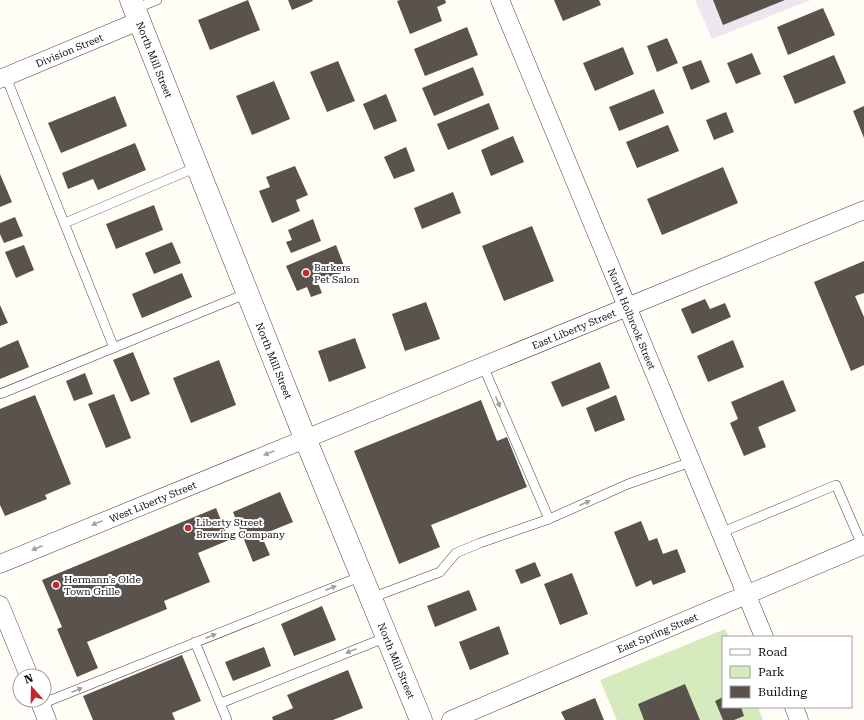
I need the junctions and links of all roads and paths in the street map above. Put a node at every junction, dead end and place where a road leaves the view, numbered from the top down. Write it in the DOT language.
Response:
graph roads {
  1 [pos="157,0"];
  2 [pos="500,0"];
  3 [pos="135,10"];
  4 [pos="3,78"];
  5 [pos="197,167"];
  6 [pos="864,210"];
  7 [pos="65,223"];
  8 [pos="248,293"];
  9 [pos="626,307"];
  10 [pos="114,348"];
  11 [pos="483,366"];
  12 [pos="0,394"];
  13 [pos="305,438"];
  14 [pos="690,462"];
  15 [pos="549,519"];
  16 [pos="720,533"];
  17 [pos="863,545"];
  18 [pos="0,564"];
  19 [pos="362,576"];
  20 [pos="745,594"];
  21 [pos="371,598"];
  22 [pos="0,606"];
  23 [pos="387,636"];
  24 [pos="764,636"];
  25 [pos="195,642"];
  26 [pos="26,668"];
  27 [pos="220,703"];
  28 [pos="52,704"];
  29 [pos="794,708"];
  30 [pos="227,720"];
  31 [pos="421,720"];
  32 [pos="451,720"];
  33 [pos="799,720"];
  1 -- 3 [label="lane"];
  2 -- 9 [label="street, North Holbrook Street"];
  3 -- 4 [label="street, Division Street"];
  3 -- 5 [label="street, North Mill Street"];
  4 -- 7 [label="lane"];
  5 -- 7 [label="lane"];
  5 -- 8 [label="street, North Mill Street"];
  6 -- 9 [label="street, East Liberty Street"];
  7 -- 10 [label="lane"];
  8 -- 10 [label="lane"];
  8 -- 13 [label="street, North Mill Street"];
  9 -- 11 [label="street, East Liberty Street"];
  9 -- 14 [label="street, North Holbrook Street"];
  10 -- 12 [label="lane"];
  11 -- 13 [label="street, East Liberty Street"];
  11 -- 15 [label="lane, one-way"];
  13 -- 18 [label="street, West Liberty Street, one-way"];
  13 -- 19 [label="street, North Mill Street"];
  15 -- 14 [label="lane, one-way"];
  14 -- 16 [label="street, North Holbrook Street"];
  15 -- 21 [label="lane"];
  16 -- 17 [label="lane"];
  16 -- 20 [label="street, North Holbrook Street"];
  17 -- 20 [label="street, East Spring Street"];
  19 -- 21 [label="street, North Mill Street"];
  25 -- 19 [label="lane, one-way"];
  20 -- 24 [label="street, North Holbrook Street"];
  20 -- 32 [label="street, East Spring Street"];
  21 -- 23 [label="street, North Mill Street"];
  22 -- 26 [label="street"];
  23 -- 27 [label="lane, one-way"];
  23 -- 31 [label="street, North Mill Street"];
  25 -- 27 [label="lane"];
  28 -- 25 [label="lane, one-way"];
  27 -- 30 [label="lane"];
  29 -- 33 [label="street"];
}
